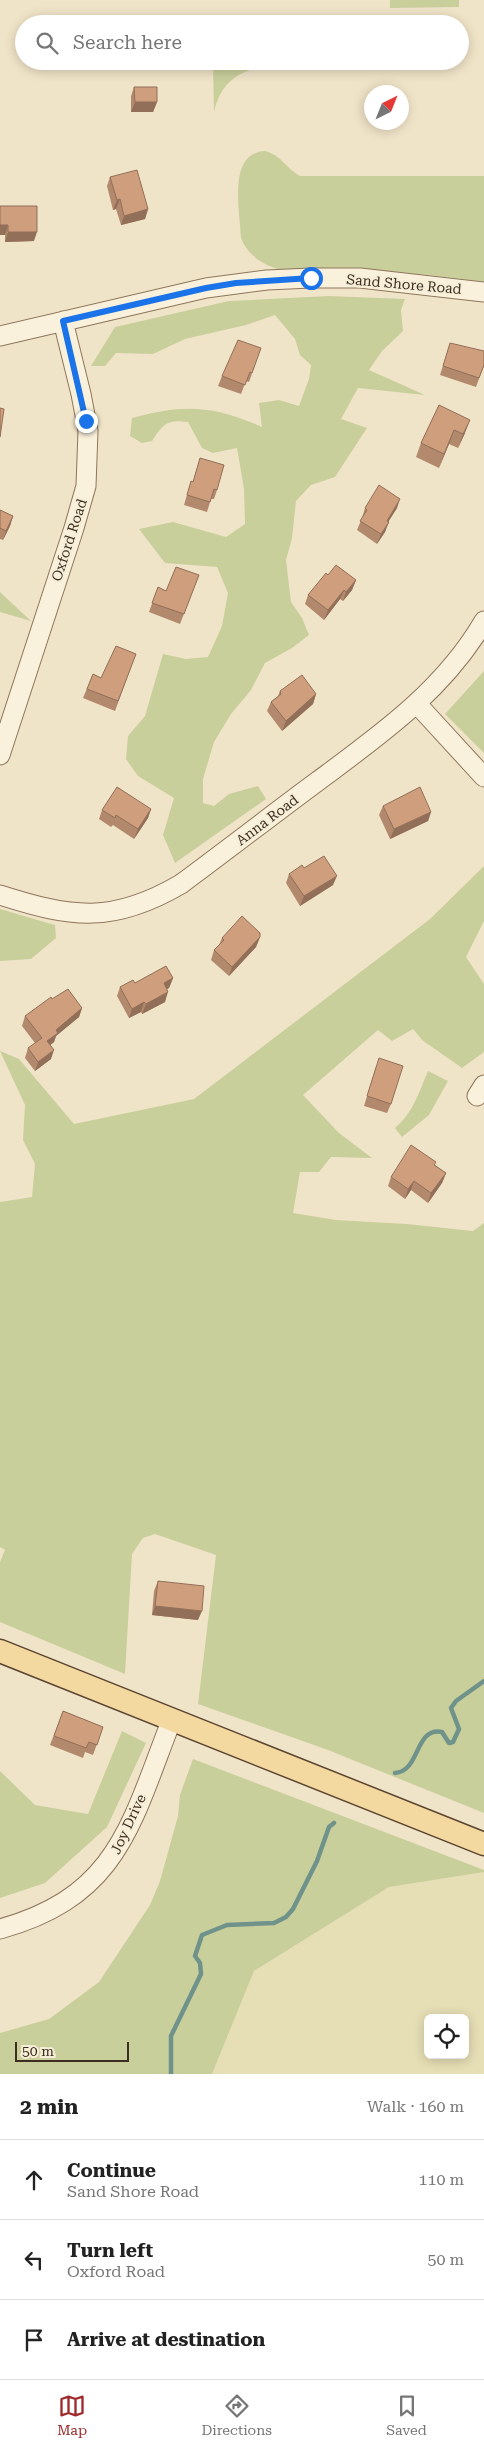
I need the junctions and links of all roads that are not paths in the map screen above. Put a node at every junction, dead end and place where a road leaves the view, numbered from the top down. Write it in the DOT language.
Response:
graph roads {
  1 [pos="484,292"];
  2 [pos="63,321"];
  3 [pos="0,336"];
  4 [pos="484,621"];
  5 [pos="417,704"];
  6 [pos="0,755"];
  7 [pos="484,777"];
  8 [pos="0,895"];
  9 [pos="0,1651"];
  10 [pos="172,1720"];
  11 [pos="484,1844"];
  12 [pos="0,1929"];
  1 -- 2 [label="street, Sand Shore Road"];
  2 -- 3 [label="street, Sand Shore Road"];
  2 -- 6 [label="street, Oxford Road"];
  4 -- 5 [label="street, Anna Road"];
  5 -- 7 [label="street"];
  5 -- 8 [label="street, Anna Road"];
  9 -- 10 [label="main road"];
  10 -- 11 [label="main road"];
  10 -- 12 [label="street, Joy Drive"];
}
